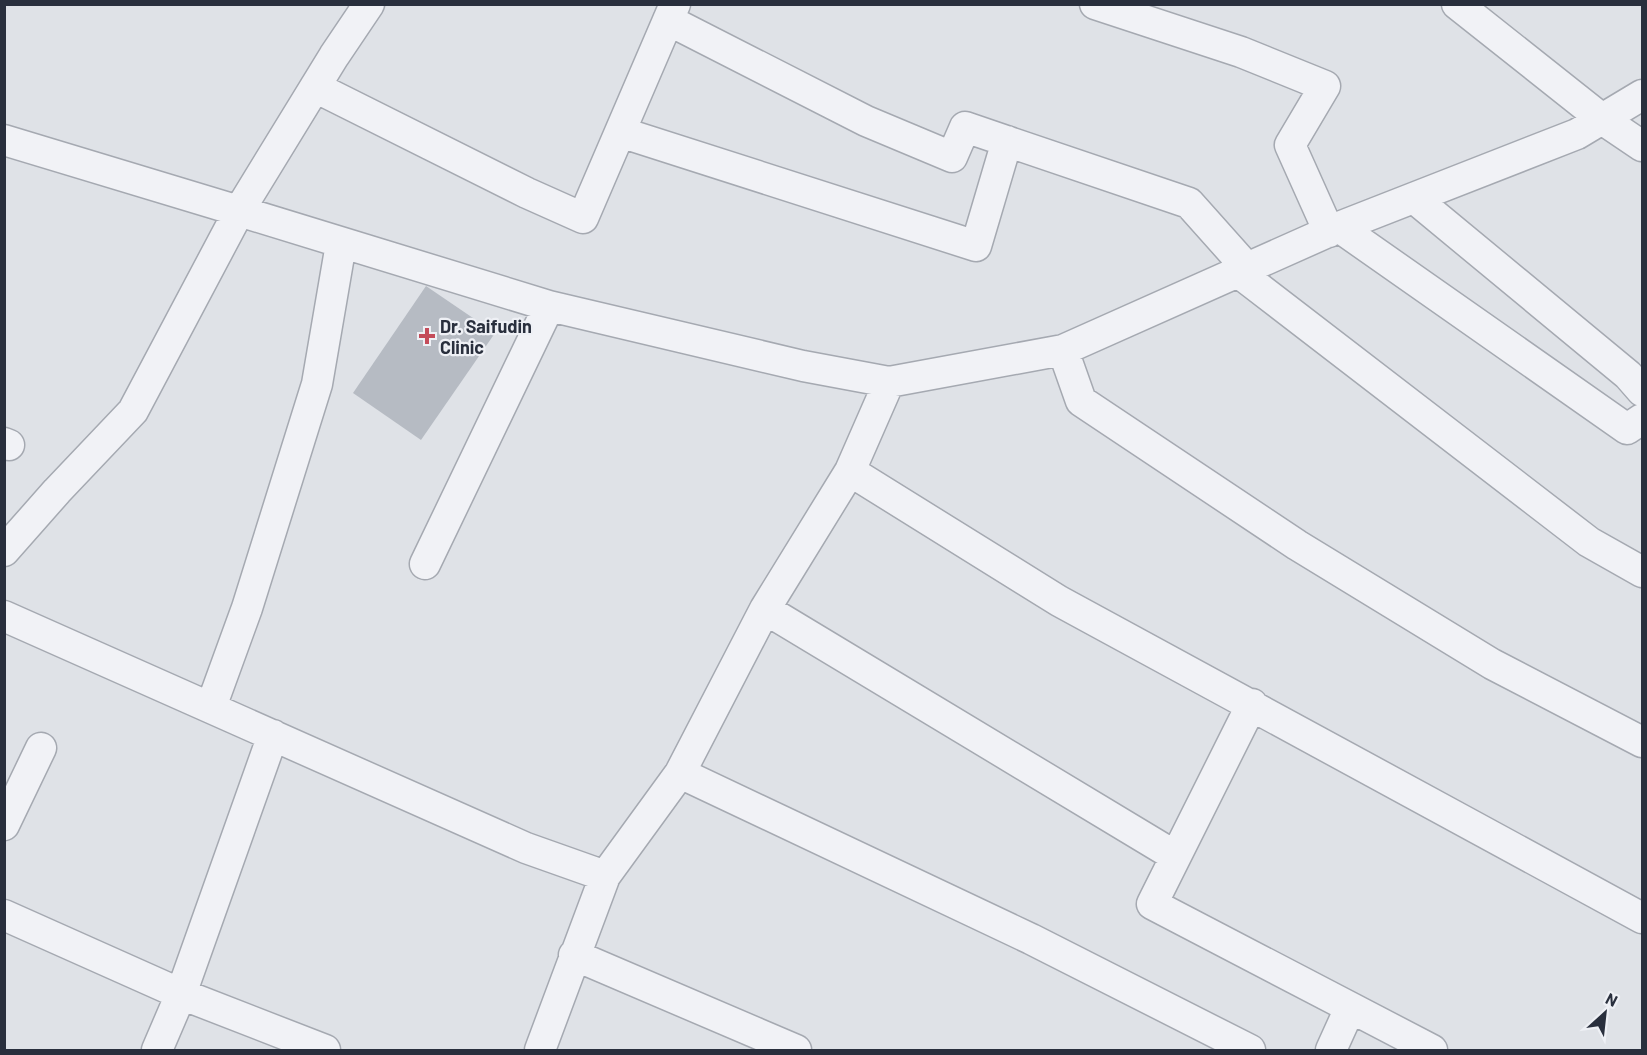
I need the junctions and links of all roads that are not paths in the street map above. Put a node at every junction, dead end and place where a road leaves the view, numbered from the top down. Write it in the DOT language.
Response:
graph roads {
  1 [pos="369,4"];
  2 [pos="1095,4"];
  3 [pos="1457,4"];
  4 [pos="672,12"];
  5 [pos="315,87"];
  6 [pos="1642,95"];
  7 [pos="1602,119"];
  8 [pos="620,132"];
  9 [pos="4,140"];
  10 [pos="1007,141"];
  11 [pos="1642,146"];
  12 [pos="1414,198"];
  13 [pos="239,211"];
  14 [pos="1334,230"];
  15 [pos="341,244"];
  16 [pos="1242,270"];
  17 [pos="549,306"];
  18 [pos="1063,350"];
  19 [pos="889,382"];
  20 [pos="1642,391"];
  21 [pos="1642,420"];
  22 [pos="850,471"];
  23 [pos="4,551"];
  24 [pos="425,564"];
  25 [pos="1642,572"];
  26 [pos="765,609"];
  27 [pos="4,616"];
  28 [pos="1252,704"];
  29 [pos="211,707"];
  30 [pos="273,735"];
  31 [pos="1642,742"];
  32 [pos="41,748"];
  33 [pos="680,773"];
  34 [pos="4,825"];
  35 [pos="1175,856"];
  36 [pos="605,876"];
  37 [pos="4,915"];
  38 [pos="1642,918"];
  39 [pos="574,955"];
  40 [pos="180,994"];
  41 [pos="1350,1008"];
  42 [pos="157,1050"];
  43 [pos="325,1050"];
  44 [pos="540,1050"];
  45 [pos="796,1050"];
  46 [pos="1250,1050"];
  47 [pos="1330,1050"];
  48 [pos="1432,1050"];
  1 -- 5 [label="street"];
  2 -- 14 [label="street"];
  3 -- 7 [label="street"];
  4 -- 8 [label="street"];
  4 -- 10 [label="street"];
  5 -- 8 [label="street"];
  5 -- 13 [label="street"];
  6 -- 7 [label="street"];
  7 -- 11 [label="street"];
  7 -- 12 [label="street"];
  8 -- 10 [label="street"];
  9 -- 13 [label="street"];
  10 -- 16 [label="street"];
  12 -- 14 [label="street"];
  12 -- 20 [label="street"];
  13 -- 15 [label="street"];
  13 -- 23 [label="street"];
  14 -- 16 [label="street"];
  14 -- 21 [label="street"];
  15 -- 17 [label="street"];
  15 -- 29 [label="street"];
  16 -- 18 [label="street"];
  16 -- 25 [label="street"];
  17 -- 19 [label="street"];
  17 -- 24 [label="street"];
  18 -- 19 [label="street"];
  18 -- 31 [label="street"];
  19 -- 22 [label="street"];
  22 -- 26 [label="street"];
  22 -- 28 [label="street"];
  26 -- 33 [label="street"];
  26 -- 35 [label="street"];
  27 -- 29 [label="street"];
  28 -- 35 [label="street"];
  28 -- 38 [label="street"];
  29 -- 30 [label="street"];
  30 -- 36 [label="street"];
  30 -- 40 [label="street"];
  32 -- 34 [label="street"];
  33 -- 36 [label="street"];
  33 -- 46 [label="street"];
  35 -- 41 [label="street"];
  36 -- 39 [label="street"];
  37 -- 40 [label="street"];
  39 -- 44 [label="street"];
  39 -- 45 [label="street"];
  40 -- 42 [label="street"];
  40 -- 43 [label="street"];
  41 -- 47 [label="street"];
  41 -- 48 [label="street"];
}
